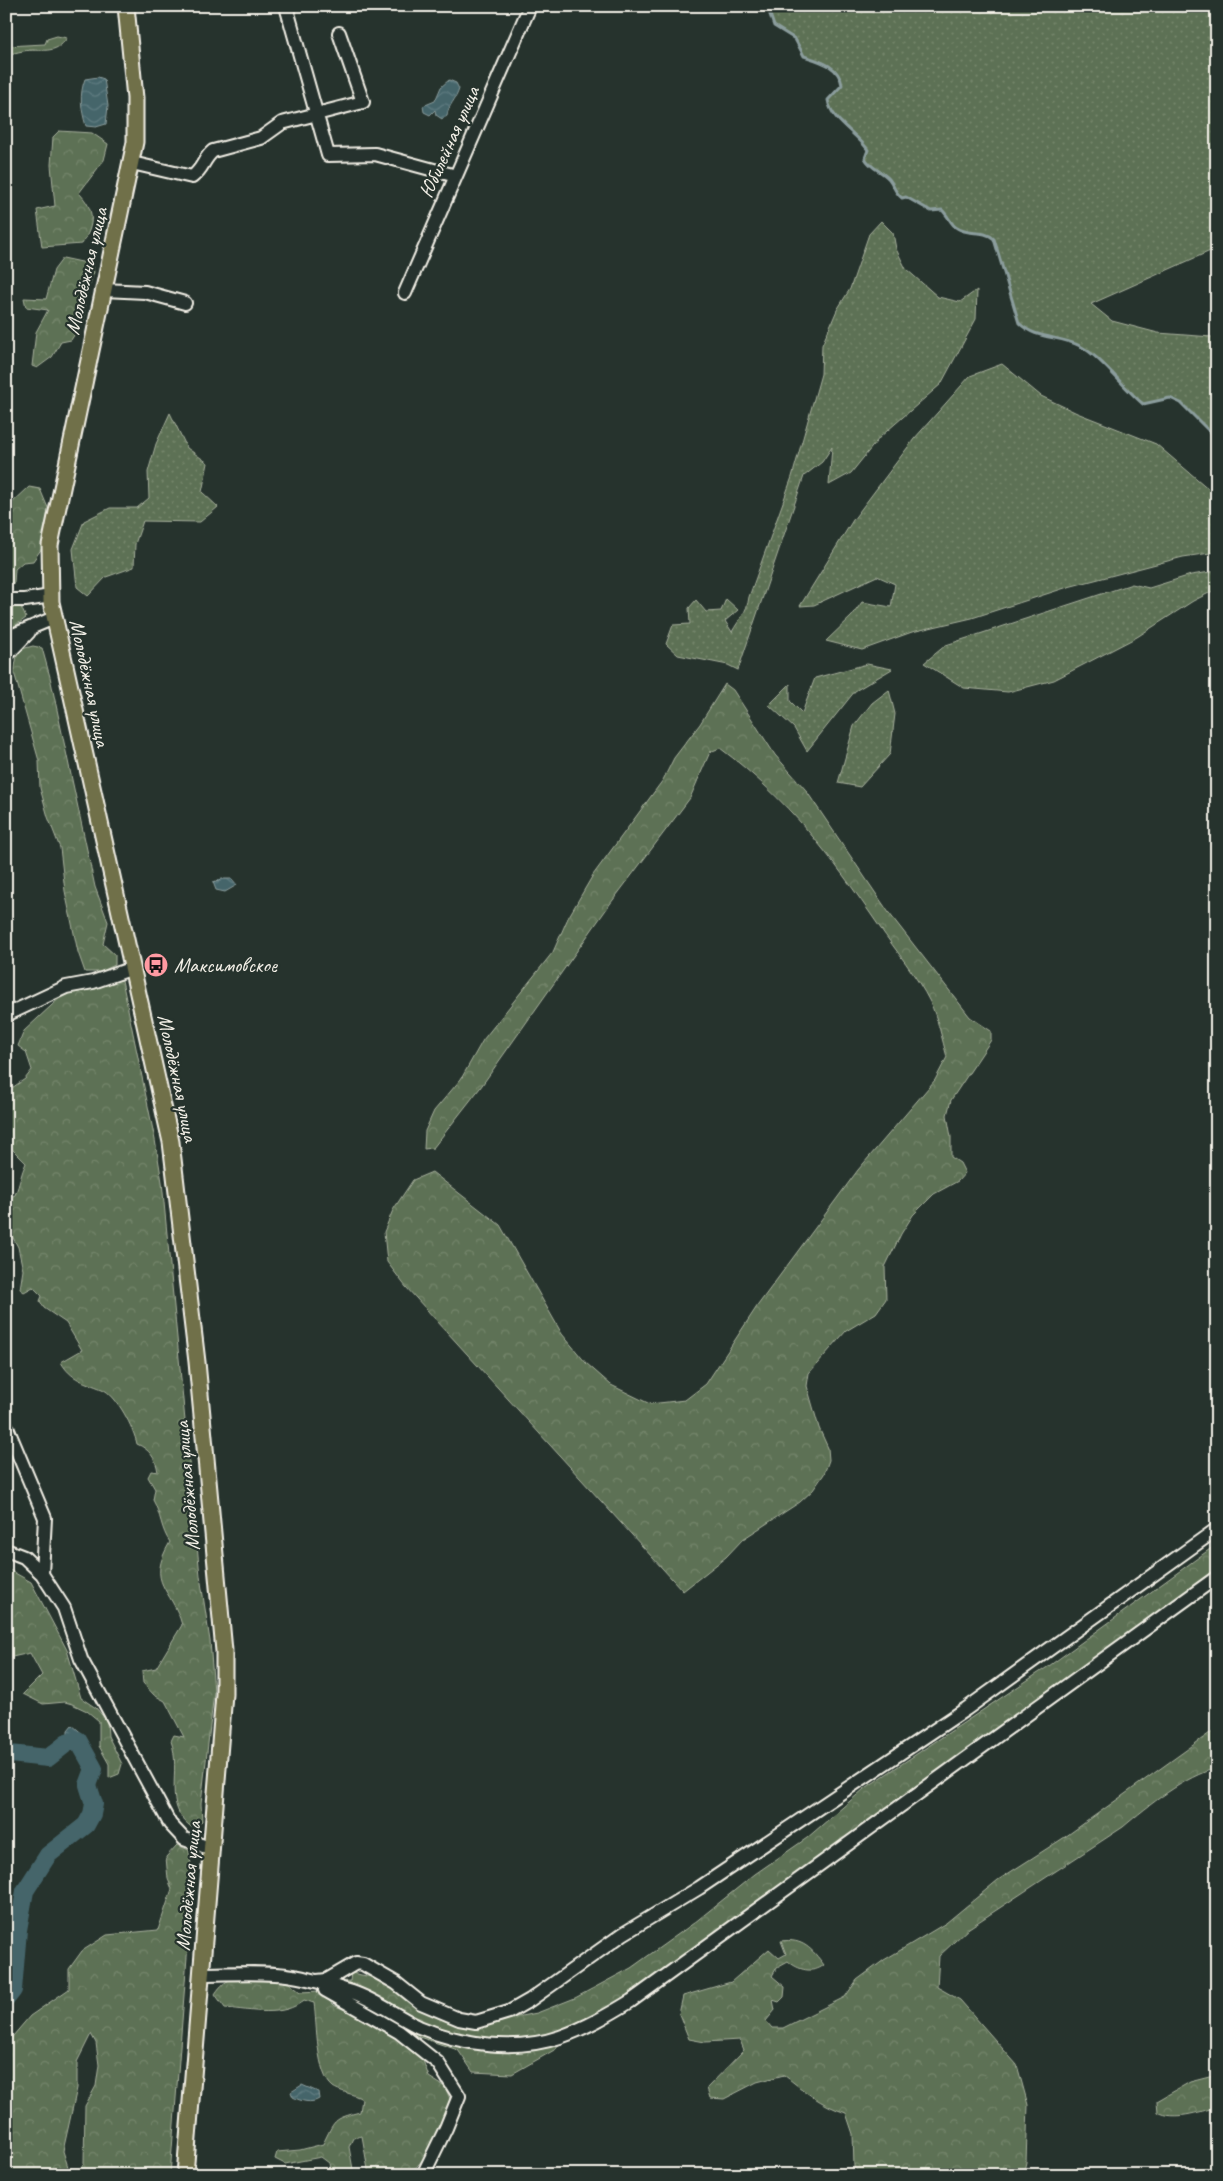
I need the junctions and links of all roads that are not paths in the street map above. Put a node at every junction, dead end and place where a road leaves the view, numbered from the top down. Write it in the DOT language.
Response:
graph roads {
  1 [pos="126,6"];
  2 [pos="286,6"];
  3 [pos="530,6"];
  4 [pos="339,33"];
  5 [pos="316,115"];
  6 [pos="132,163"];
  7 [pos="456,176"];
  8 [pos="104,290"];
  9 [pos="405,293"];
  10 [pos="185,304"];
  11 [pos="51,596"];
  12 [pos="6,600"];
  13 [pos="54,618"];
  14 [pos="37,625"];
  15 [pos="6,638"];
  16 [pos="6,656"];
  17 [pos="133,968"];
  18 [pos="6,1015"];
  19 [pos="6,1425"];
  20 [pos="1217,1529"];
  21 [pos="6,1550"];
  22 [pos="42,1574"];
  23 [pos="1217,1577"];
  24 [pos="212,1850"];
  25 [pos="202,1974"];
  26 [pos="311,1980"];
  27 [pos="185,2175"];
  28 [pos="423,2175"];
  1 -- 6 [label="main road, Молодёжная улица"];
  2 -- 5 [label="street"];
  3 -- 7 [label="street, Юбилейная улица"];
  4 -- 5 [label="street"];
  5 -- 6 [label="street"];
  5 -- 7 [label="street"];
  6 -- 8 [label="main road, Молодёжная улица"];
  7 -- 9 [label="street, Юбилейная улица"];
  8 -- 10 [label="street"];
  8 -- 11 [label="main road, Молодёжная улица"];
  11 -- 12 [label="street"];
  11 -- 13 [label="main road, Молодёжная улица"];
  13 -- 14 [label="street"];
  13 -- 17 [label="main road, Молодёжная улица"];
  14 -- 15 [label="street"];
  14 -- 16 [label="street"];
  17 -- 18 [label="street"];
  17 -- 24 [label="main road, Молодёжная улица"];
  19 -- 22 [label="street"];
  20 -- 26 [label="street"];
  21 -- 22 [label="street"];
  22 -- 24 [label="street"];
  23 -- 26 [label="street"];
  24 -- 25 [label="main road, Молодёжная улица"];
  25 -- 26 [label="street"];
  25 -- 27 [label="main road, Молодёжная улица"];
  26 -- 28 [label="street"];
}
